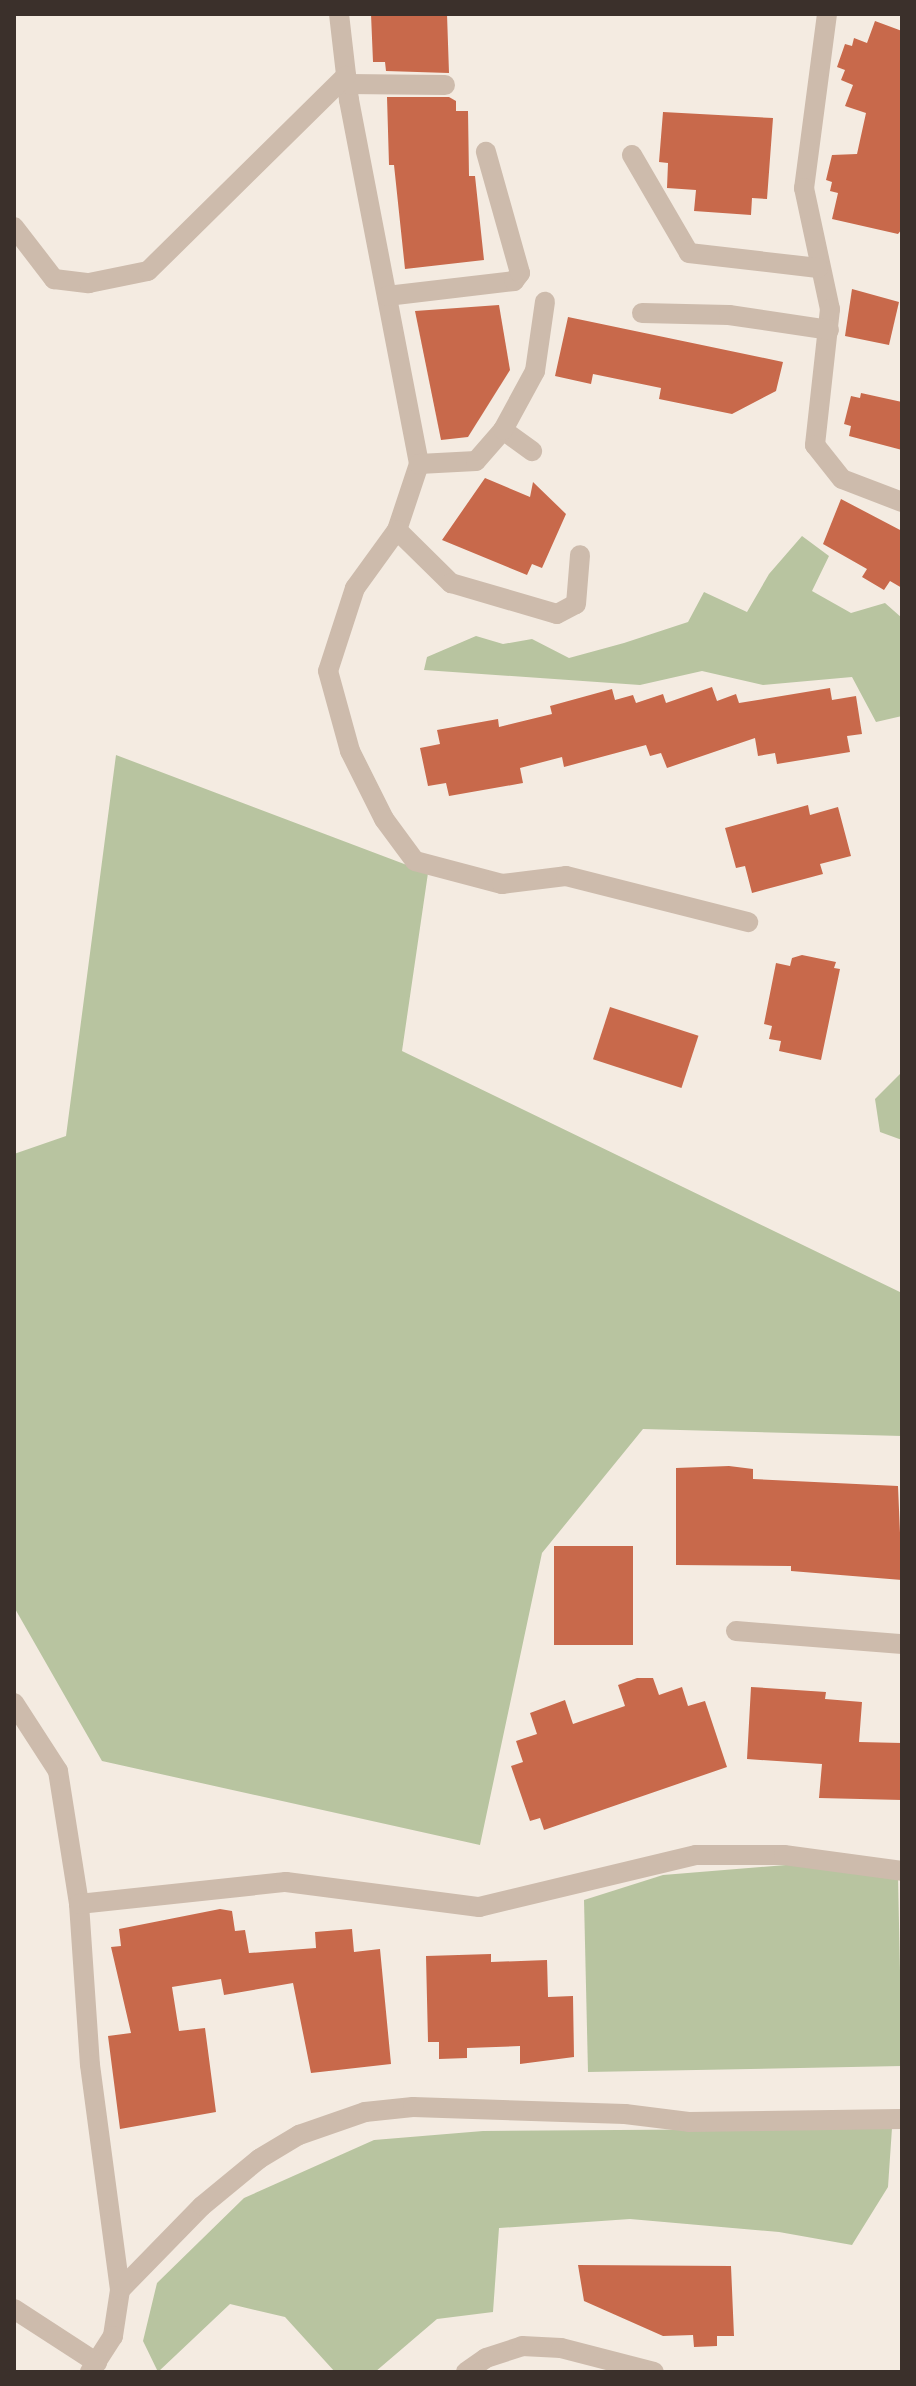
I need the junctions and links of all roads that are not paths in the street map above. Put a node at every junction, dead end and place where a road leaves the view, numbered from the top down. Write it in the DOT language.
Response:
graph roads {
  1 [pos="339,14"];
  2 [pos="827,14"];
  3 [pos="347,80"];
  4 [pos="445,85"];
  5 [pos="486,152"];
  6 [pos="632,155"];
  7 [pos="14,227"];
  8 [pos="818,268"];
  9 [pos="387,296"];
  10 [pos="545,302"];
  11 [pos="642,313"];
  12 [pos="829,330"];
  13 [pos="503,430"];
  14 [pos="532,451"];
  15 [pos="419,464"];
  16 [pos="902,502"];
  17 [pos="397,530"];
  18 [pos="580,555"];
  19 [pos="748,922"];
  20 [pos="736,1631"];
  21 [pos="902,1644"];
  22 [pos="14,1703"];
  23 [pos="902,1871"];
  24 [pos="79,1904"];
  25 [pos="902,2119"];
  26 [pos="120,2290"];
  27 [pos="14,2309"];
  28 [pos="93,2368"];
  29 [pos="466,2372"];
  30 [pos="654,2372"];
  1 -- 3 [label="street"];
  2 -- 8 [label="street"];
  3 -- 4 [label="street"];
  3 -- 7 [label="street"];
  3 -- 9 [label="street"];
  5 -- 9 [label="street"];
  6 -- 8 [label="street"];
  8 -- 12 [label="street"];
  9 -- 15 [label="street"];
  10 -- 13 [label="street"];
  11 -- 12 [label="street"];
  12 -- 16 [label="street"];
  13 -- 14 [label="street"];
  13 -- 15 [label="street"];
  15 -- 17 [label="street"];
  17 -- 18 [label="street"];
  17 -- 19 [label="street"];
  20 -- 21 [label="street"];
  22 -- 24 [label="street"];
  23 -- 24 [label="street"];
  24 -- 26 [label="street"];
  25 -- 26 [label="street"];
  26 -- 28 [label="street"];
  27 -- 28 [label="street"];
  29 -- 30 [label="street"];
}
